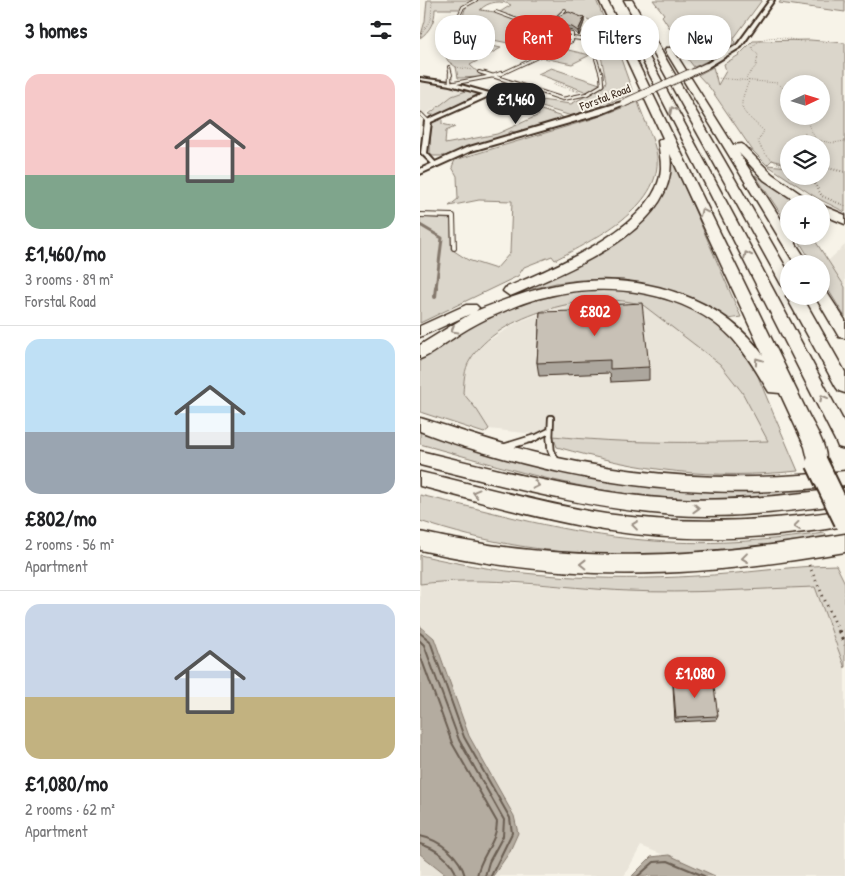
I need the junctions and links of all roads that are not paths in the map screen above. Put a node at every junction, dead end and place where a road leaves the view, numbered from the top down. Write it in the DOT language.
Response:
graph roads {
  1 [pos="476,0"];
  2 [pos="603,0"];
  3 [pos="615,0"];
  4 [pos="628,0"];
  5 [pos="638,0"];
  6 [pos="772,0"];
  7 [pos="566,10"];
  8 [pos="645,10"];
  9 [pos="496,12"];
  10 [pos="459,15"];
  11 [pos="505,15"];
  12 [pos="560,15"];
  13 [pos="573,38"];
  14 [pos="581,39"];
  15 [pos="663,40"];
  16 [pos="596,60"];
  17 [pos="448,67"];
  18 [pos="479,72"];
  19 [pos="494,76"];
  20 [pos="420,79"];
  21 [pos="450,84"];
  22 [pos="488,94"];
  23 [pos="648,95"];
  24 [pos="699,96"];
  25 [pos="504,98"];
  26 [pos="421,114"];
  27 [pos="428,121"];
  28 [pos="434,164"];
  29 [pos="420,172"];
  30 [pos="795,195"];
  31 [pos="830,213"];
  32 [pos="420,215"];
  33 [pos="845,220"];
  34 [pos="454,248"];
  35 [pos="796,255"];
  36 [pos="780,270"];
  37 [pos="799,305"];
  38 [pos="828,305"];
  39 [pos="420,332"];
  40 [pos="845,333"];
  41 [pos="420,352"];
  42 [pos="845,387"];
  43 [pos="551,418"];
  44 [pos="420,424"];
  45 [pos="549,431"];
  46 [pos="845,442"];
  47 [pos="494,448"];
  48 [pos="420,458"];
  49 [pos="817,463"];
  50 [pos="563,467"];
  51 [pos="845,478"];
  52 [pos="420,479"];
  53 [pos="845,496"];
  54 [pos="845,520"];
  55 [pos="420,541"];
  56 [pos="845,543"];
  1 -- 10 [label="lane"];
  2 -- 23 [label="highway"];
  46 -- 3 [label="highway, one-way"];
  4 -- 36 [label="highway"];
  5 -- 8 [label="highway"];
  6 -- 28 [label="street, Forstal Road, bridge"];
  7 -- 12 [label="lane"];
  9 -- 11 [label="lane"];
  13 -- 14 [label="lane"];
  13 -- 19 [label="lane"];
  15 -- 24 [label="highway"];
  16 -- 19 [label="lane"];
  17 -- 21 [label="lane"];
  18 -- 19 [label="lane"];
  19 -- 21 [label="lane"];
  20 -- 21 [label="street"];
  21 -- 22 [label="street"];
  22 -- 25 [label="street"];
  22 -- 27 [label="street"];
  23 -- 39 [label="highway"];
  49 -- 23 [label="highway, one-way"];
  24 -- 30 [label="highway"];
  24 -- 35 [label="highway"];
  26 -- 27 [label="lane"];
  27 -- 28 [label="street"];
  28 -- 29 [label="street, Forstal Road"];
  31 -- 33 [label="highway"];
  32 -- 34 [label="lane"];
  37 -- 42 [label="highway"];
  38 -- 40 [label="highway"];
  49 -- 41 [label="highway, one-way"];
  43 -- 45 [label="lane"];
  44 -- 47 [label="highway"];
  45 -- 47 [label="lane"];
  45 -- 50 [label="lane"];
  47 -- 50 [label="highway"];
  48 -- 53 [label="highway, one-way"];
  49 -- 54 [label="highway, bridge"];
  50 -- 51 [label="highway"];
  54 -- 52 [label="highway, one-way"];
  56 -- 55 [label="highway, one-way"];
}
